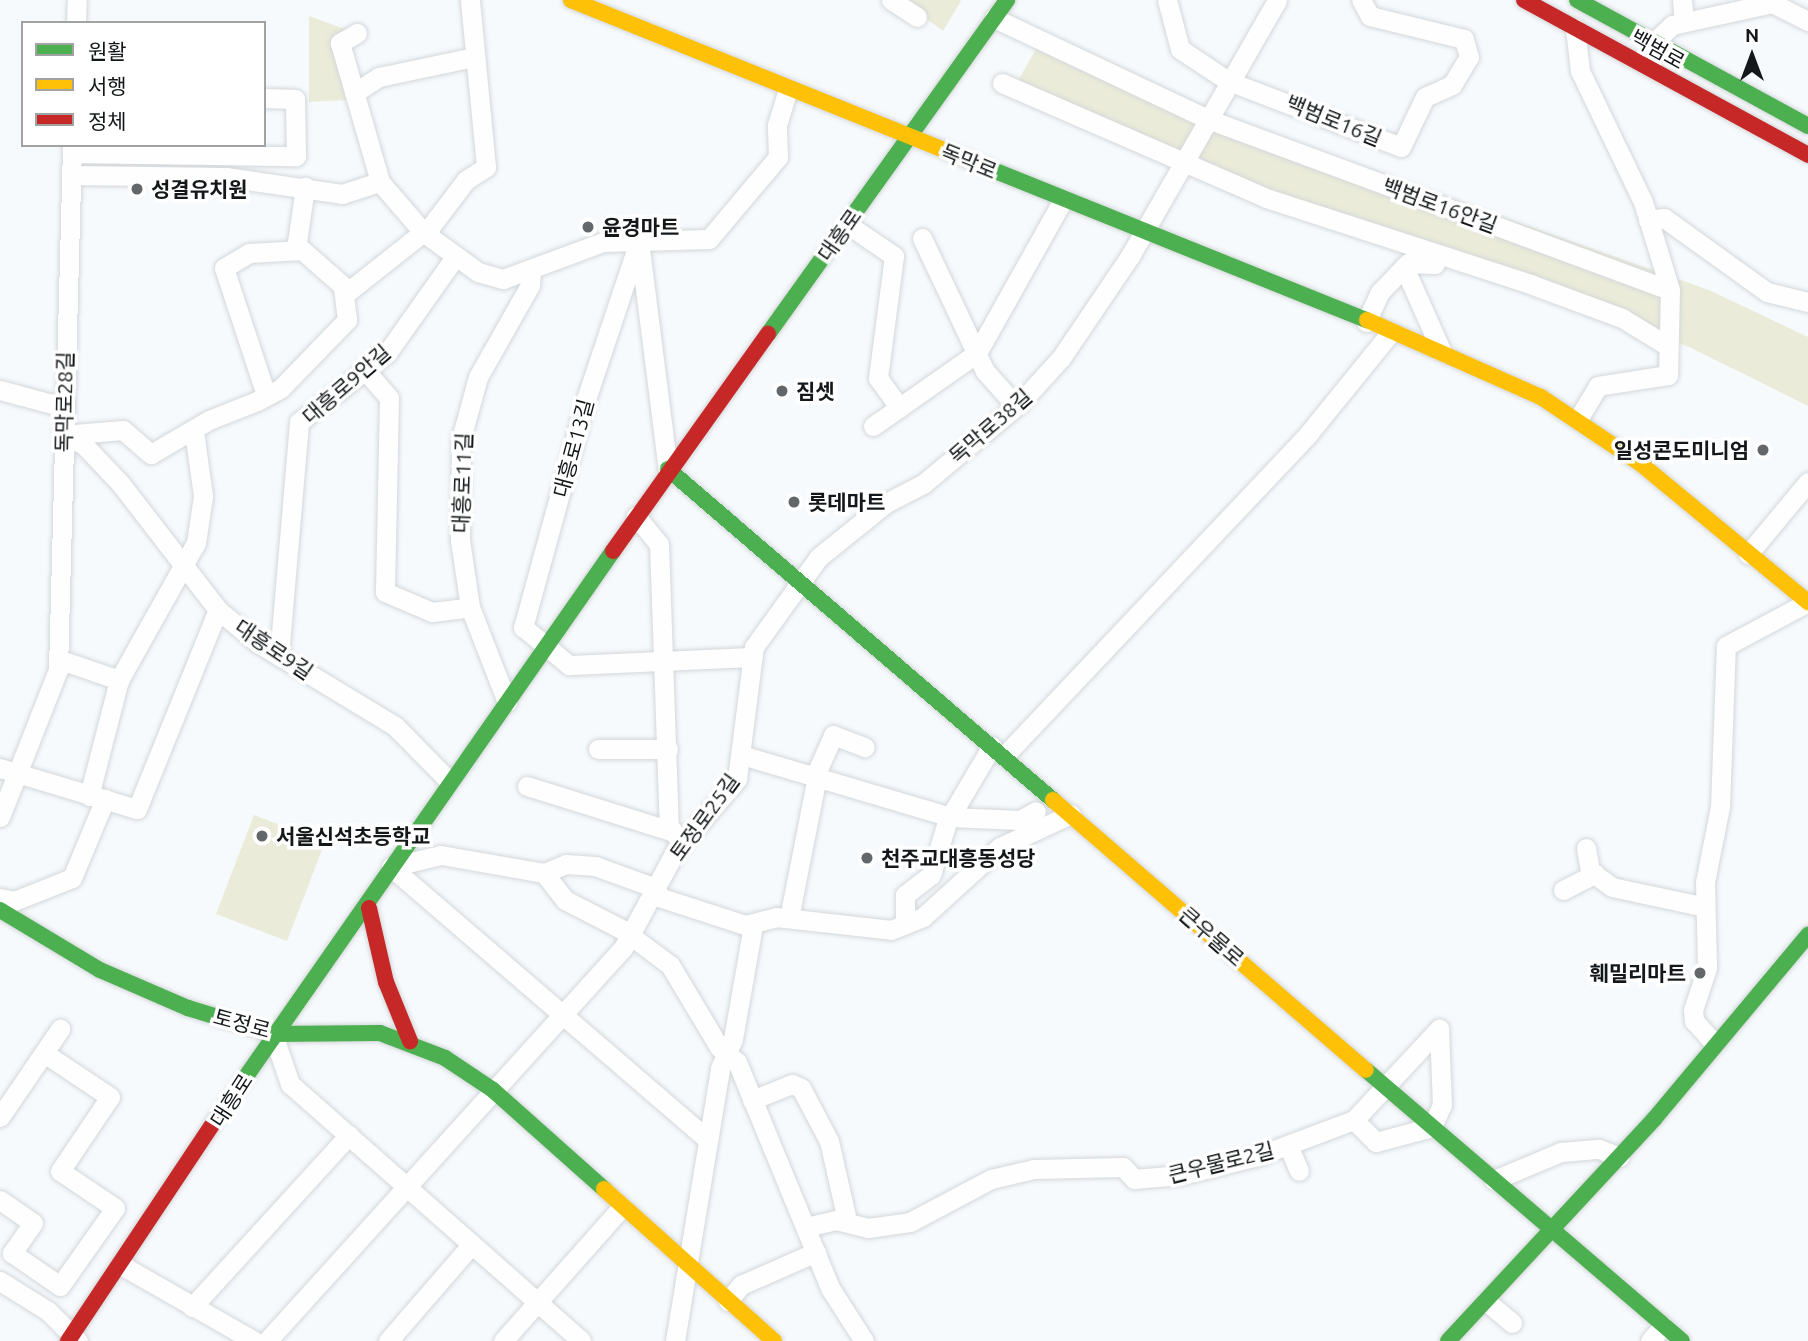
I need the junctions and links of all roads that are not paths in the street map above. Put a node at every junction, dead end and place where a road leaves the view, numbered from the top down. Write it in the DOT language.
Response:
graph roads {
  1 [pos="77,0"];
  2 [pos="470,0"];
  3 [pos="571,0"];
  4 [pos="891,0"];
  5 [pos="1007,0"];
  6 [pos="1167,0"];
  7 [pos="1361,0"];
  8 [pos="1524,0"];
  9 [pos="1577,0"];
  10 [pos="1682,0"];
  11 [pos="1268,3"];
  12 [pos="1790,6"];
  13 [pos="917,17"];
  14 [pos="994,18"];
  15 [pos="76,21"];
  16 [pos="1684,21"];
  17 [pos="1808,21"];
  18 [pos="1575,28"];
  19 [pos="357,33"];
  20 [pos="1654,42"];
  21 [pos="474,57"];
  22 [pos="1228,80"];
  23 [pos="1002,83"];
  24 [pos="788,89"];
  25 [pos="354,93"];
  26 [pos="266,98"];
  27 [pos="1210,120"];
  28 [pos="1808,126"];
  29 [pos="909,136"];
  30 [pos="72,149"];
  31 [pos="1808,155"];
  32 [pos="1186,160"];
  33 [pos="71,175"];
  34 [pos="380,182"];
  35 [pos="305,187"];
  36 [pos="1063,200"];
  37 [pos="1648,220"];
  38 [pos="847,224"];
  39 [pos="423,232"];
  40 [pos="1143,232"];
  41 [pos="922,238"];
  42 [pos="639,241"];
  43 [pos="296,249"];
  44 [pos="455,257"];
  45 [pos="1457,264"];
  46 [pos="1404,267"];
  47 [pos="531,272"];
  48 [pos="1670,290"];
  49 [pos="345,294"];
  50 [pos="1808,302"];
  51 [pos="1366,322"];
  52 [pos="1391,332"];
  53 [pos="1665,345"];
  54 [pos="1441,350"];
  55 [pos="977,353"];
  56 [pos="364,369"];
  57 [pos="0,390"];
  58 [pos="266,395"];
  59 [pos="63,407"];
  60 [pos="1016,407"];
  61 [pos="900,408"];
  62 [pos="1578,419"];
  63 [pos="873,426"];
  64 [pos="194,431"];
  65 [pos="63,435"];
  66 [pos="668,469"];
  67 [pos="1808,482"];
  68 [pos="636,516"];
  69 [pos="1748,554"];
  70 [pos="184,566"];
  71 [pos="802,584"];
  72 [pos="1808,602"];
  73 [pos="470,607"];
  74 [pos="218,610"];
  75 [pos="546,648"];
  76 [pos="279,656"];
  77 [pos="753,657"];
  78 [pos="58,659"];
  79 [pos="665,663"];
  80 [pos="119,680"];
  81 [pos="507,702"];
  82 [pos="865,747"];
  83 [pos="598,749"];
  84 [pos="668,749"];
  85 [pos="998,751"];
  86 [pos="745,756"];
  87 [pos="9,771"];
  88 [pos="815,776"];
  89 [pos="449,781"];
  90 [pos="527,786"];
  91 [pos="97,798"];
  92 [pos="1036,811"];
  93 [pos="1071,814"];
  94 [pos="0,817"];
  95 [pos="951,817"];
  96 [pos="678,837"];
  97 [pos="1586,848"];
  98 [pos="391,867"];
  99 [pos="544,873"];
  100 [pos="1595,874"];
  101 [pos="1563,890"];
  102 [pos="655,892"];
  103 [pos="0,898"];
  104 [pos="1705,907"];
  105 [pos="369,908"];
  106 [pos="0,910"];
  107 [pos="789,918"];
  108 [pos="905,924"];
  109 [pos="753,925"];
  110 [pos="631,935"];
  111 [pos="1808,935"];
  112 [pos="561,1015"];
  113 [pos="60,1030"];
  114 [pos="273,1034"];
  115 [pos="410,1041"];
  116 [pos="1714,1043"];
  117 [pos="44,1053"];
  118 [pos="726,1054"];
  119 [pos="1383,1084"];
  120 [pos="493,1090"];
  121 [pos="752,1100"];
  122 [pos="0,1117"];
  123 [pos="1354,1120"];
  124 [pos="1432,1127"];
  125 [pos="349,1135"];
  126 [pos="707,1139"];
  127 [pos="1288,1145"];
  128 [pos="1620,1157"];
  129 [pos="1299,1171"];
  130 [pos="1494,1180"];
  131 [pos="407,1186"];
  132 [pos="0,1200"];
  133 [pos="621,1208"];
  134 [pos="847,1220"];
  135 [pos="806,1227"];
  136 [pos="1553,1232"];
  137 [pos="472,1244"];
  138 [pos="816,1252"];
  139 [pos="121,1265"];
  140 [pos="687,1266"];
  141 [pos="0,1281"];
  142 [pos="728,1300"];
  143 [pos="1486,1301"];
  144 [pos="538,1303"];
  145 [pos="192,1307"];
  146 [pos="1512,1323"];
  147 [pos="1663,1326"];
  148 [pos="73,1339"];
  149 [pos="254,1341"];
  150 [pos="267,1341"];
  151 [pos="388,1341"];
  152 [pos="503,1341"];
  153 [pos="581,1341"];
  154 [pos="675,1341"];
  155 [pos="774,1341"];
  156 [pos="864,1341"];
  157 [pos="1448,1341"];
  158 [pos="1650,1341"];
  159 [pos="1682,1341"];
  1 -- 15 [label="street"];
  2 -- 21 [label="street"];
  3 -- 24 [label="main road, 독막로"];
  4 -- 13 [label="street"];
  5 -- 14 [label="main road, 대흥로"];
  6 -- 22 [label="street"];
  7 -- 22 [label="street, 백범로16길"];
  8 -- 18 [label="main road, 백범로"];
  9 -- 20 [label="main road, 백범로"];
  10 -- 16 [label="street"];
  11 -- 22 [label="street"];
  12 -- 16 [label="street"];
  12 -- 17 [label="street"];
  14 -- 27 [label="street"];
  14 -- 29 [label="main road, 대흥로"];
  16 -- 20 [label="street"];
  18 -- 31 [label="main road, 백범로"];
  18 -- 37 [label="street"];
  19 -- 25 [label="street"];
  20 -- 28 [label="main road, 백범로"];
  21 -- 25 [label="street"];
  21 -- 39 [label="street"];
  22 -- 27 [label="street"];
  23 -- 32 [label="street"];
  24 -- 29 [label="main road, 독막로"];
  24 -- 42 [label="street"];
  25 -- 34 [label="street"];
  26 -- 30 [label="street"];
  27 -- 32 [label="street"];
  27 -- 48 [label="street, 백범로16안길"];
  29 -- 36 [label="main road, 독막로"];
  29 -- 38 [label="main road, 대흥로"];
  30 -- 33 [label="street, 독막로28길"];
  32 -- 40 [label="street"];
  32 -- 45 [label="street"];
  33 -- 35 [label="street"];
  33 -- 59 [label="street, 독막로28길"];
  34 -- 35 [label="street"];
  34 -- 39 [label="street"];
  35 -- 43 [label="street"];
  36 -- 40 [label="main road, 독막로"];
  36 -- 55 [label="street"];
  37 -- 48 [label="street"];
  37 -- 50 [label="street"];
  38 -- 61 [label="street"];
  38 -- 66 [label="main road, 대흥로"];
  39 -- 44 [label="street"];
  39 -- 49 [label="street"];
  40 -- 51 [label="main road, 독막로"];
  40 -- 60 [label="street, 독막로38길"];
  41 -- 55 [label="street"];
  42 -- 47 [label="street"];
  42 -- 66 [label="street"];
  42 -- 75 [label="street, 대흥로13길"];
  43 -- 49 [label="street"];
  43 -- 58 [label="street"];
  44 -- 47 [label="street"];
  44 -- 56 [label="street, 대흥로9안길"];
  45 -- 46 [label="street"];
  45 -- 53 [label="street"];
  46 -- 51 [label="street"];
  46 -- 54 [label="street"];
  47 -- 73 [label="street, 대흥로11길"];
  48 -- 53 [label="street"];
  49 -- 58 [label="street"];
  51 -- 52 [label="main road, 독막로"];
  52 -- 54 [label="main road, 독막로"];
  52 -- 85 [label="street"];
  53 -- 62 [label="street"];
  54 -- 62 [label="main road, 독막로"];
  55 -- 60 [label="street"];
  55 -- 61 [label="street"];
  56 -- 73 [label="street"];
  56 -- 76 [label="street, 대흥로9안길"];
  57 -- 59 [label="street"];
  58 -- 64 [label="street"];
  59 -- 65 [label="street, 독막로28길"];
  60 -- 71 [label="street, 독막로38길"];
  61 -- 63 [label="street"];
  62 -- 69 [label="main road, 독막로"];
  64 -- 65 [label="street"];
  64 -- 70 [label="street"];
  65 -- 70 [label="street, 대흥로9길"];
  65 -- 78 [label="street, 독막로28길"];
  66 -- 68 [label="main road, 대흥로"];
  66 -- 71 [label="main road, 큰우물로"];
  67 -- 69 [label="street"];
  68 -- 75 [label="main road, 대흥로"];
  68 -- 79 [label="street"];
  69 -- 72 [label="main road, 독막로"];
  70 -- 74 [label="street, 대흥로9길"];
  70 -- 80 [label="street"];
  71 -- 77 [label="street, 토정로25길"];
  71 -- 85 [label="main road, 큰우물로"];
  72 -- 104 [label="street"];
  73 -- 81 [label="street, 대흥로11길"];
  74 -- 76 [label="street, 대흥로9길"];
  74 -- 91 [label="street"];
  75 -- 79 [label="street"];
  75 -- 81 [label="main road, 대흥로"];
  76 -- 89 [label="street, 대흥로9길"];
  77 -- 79 [label="street"];
  77 -- 86 [label="street, 토정로25길"];
  78 -- 80 [label="street"];
  78 -- 87 [label="street, 독막로28길"];
  79 -- 84 [label="street"];
  80 -- 91 [label="street"];
  81 -- 89 [label="main road, 대흥로"];
  82 -- 88 [label="street"];
  83 -- 84 [label="street"];
  84 -- 96 [label="street"];
  85 -- 93 [label="main road, 큰우물로"];
  85 -- 95 [label="street"];
  86 -- 88 [label="street"];
  86 -- 96 [label="street, 토정로25길"];
  87 -- 91 [label="street"];
  87 -- 94 [label="street, 독막로28길"];
  88 -- 95 [label="street"];
  88 -- 107 [label="street"];
  89 -- 98 [label="main road, 대흥로"];
  90 -- 96 [label="street"];
  91 -- 103 [label="street"];
  92 -- 95 [label="street"];
  93 -- 108 [label="street"];
  93 -- 119 [label="main road, 큰우물로"];
  95 -- 108 [label="street"];
  96 -- 102 [label="street, 토정로25길"];
  97 -- 100 [label="street"];
  98 -- 99 [label="street"];
  98 -- 105 [label="main road, 대흥로"];
  98 -- 112 [label="street"];
  99 -- 102 [label="street"];
  99 -- 110 [label="street"];
  100 -- 101 [label="street"];
  100 -- 104 [label="street"];
  102 -- 109 [label="street"];
  102 -- 110 [label="street, 토정로25길"];
  104 -- 116 [label="street"];
  105 -- 114 [label="main road, 대흥로"];
  105 -- 115 [label="main road"];
  106 -- 114 [label="main road, 토정로"];
  107 -- 108 [label="street"];
  107 -- 109 [label="street"];
  109 -- 118 [label="street"];
  110 -- 112 [label="street, 토정로25길"];
  110 -- 118 [label="street"];
  111 -- 116 [label="main road"];
  112 -- 120 [label="street, 토정로25길"];
  112 -- 126 [label="street"];
  113 -- 117 [label="street"];
  114 -- 115 [label="main road, 토정로"];
  114 -- 125 [label="street"];
  114 -- 139 [label="main road, 대흥로"];
  115 -- 120 [label="main road, 토정로"];
  116 -- 128 [label="main road"];
  117 -- 122 [label="street"];
  117 -- 132 [label="street"];
  118 -- 121 [label="street"];
  118 -- 126 [label="street"];
  119 -- 123 [label="street"];
  119 -- 124 [label="main road, 큰우물로"];
  119 -- 124 [label="street"];
  120 -- 131 [label="street"];
  120 -- 133 [label="main road, 토정로"];
  121 -- 134 [label="street"];
  121 -- 135 [label="street"];
  123 -- 124 [label="street"];
  123 -- 127 [label="street, 큰우물로2길"];
  124 -- 130 [label="main road, 큰우물로"];
  125 -- 131 [label="street"];
  125 -- 145 [label="street"];
  126 -- 140 [label="street"];
  127 -- 129 [label="street"];
  127 -- 134 [label="street, 큰우물로2길"];
  128 -- 130 [label="street"];
  128 -- 136 [label="main road"];
  130 -- 136 [label="main road, 큰우물로"];
  131 -- 137 [label="street"];
  131 -- 150 [label="street"];
  133 -- 140 [label="main road, 토정로"];
  133 -- 144 [label="street"];
  134 -- 135 [label="street, 큰우물로2길"];
  135 -- 138 [label="street"];
  136 -- 143 [label="main road"];
  136 -- 147 [label="main road, 큰우물로"];
  137 -- 144 [label="street"];
  137 -- 151 [label="street"];
  138 -- 142 [label="street"];
  138 -- 156 [label="street"];
  139 -- 145 [label="street"];
  139 -- 148 [label="main road, 대흥로"];
  140 -- 142 [label="main road, 토정로"];
  140 -- 154 [label="street"];
  141 -- 148 [label="street, 대흥로"];
  142 -- 155 [label="main road, 토정로"];
  143 -- 146 [label="street"];
  143 -- 157 [label="main road"];
  144 -- 152 [label="street"];
  144 -- 153 [label="street"];
  145 -- 149 [label="street"];
  147 -- 158 [label="street"];
  147 -- 159 [label="main road, 큰우물로"];
}
